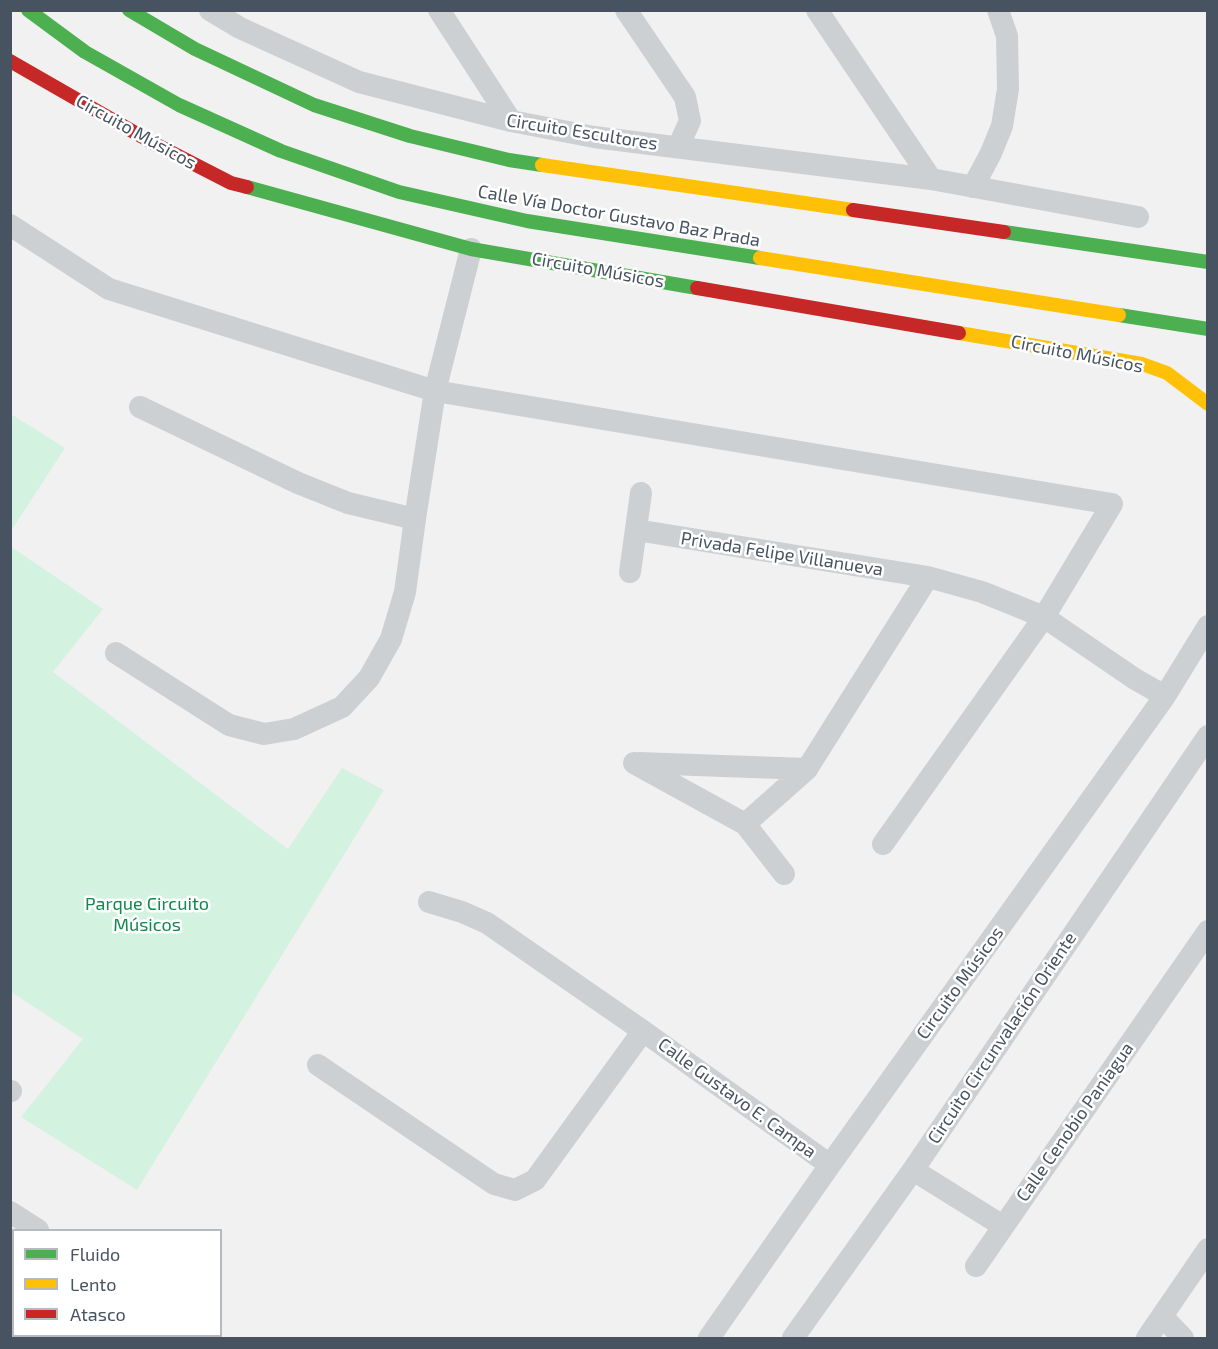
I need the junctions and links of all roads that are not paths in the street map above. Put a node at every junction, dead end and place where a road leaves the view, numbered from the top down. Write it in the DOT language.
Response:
graph roads {
  1 [pos="28,10"];
  2 [pos="129,10"];
  3 [pos="210,10"];
  4 [pos="439,10"];
  5 [pos="626,10"];
  6 [pos="817,10"];
  7 [pos="998,10"];
  8 [pos="238,19"];
  9 [pos="10,61"];
  10 [pos="511,122"];
  11 [pos="678,147"];
  12 [pos="931,178"];
  13 [pos="973,187"];
  14 [pos="1138,218"];
  15 [pos="10,225"];
  16 [pos="471,249"];
  17 [pos="1208,262"];
  18 [pos="1208,329"];
  19 [pos="435,391"];
  20 [pos="1208,404"];
  21 [pos="140,407"];
  22 [pos="641,493"];
  23 [pos="415,519"];
  24 [pos="636,530"];
  25 [pos="630,572"];
  26 [pos="928,577"];
  27 [pos="1044,617"];
  28 [pos="1208,626"];
  29 [pos="116,653"];
  30 [pos="1165,696"];
  31 [pos="1208,736"];
  32 [pos="807,769"];
  33 [pos="745,824"];
  34 [pos="883,844"];
  35 [pos="784,874"];
  36 [pos="429,902"];
  37 [pos="1208,931"];
  38 [pos="644,1031"];
  39 [pos="318,1065"];
  40 [pos="830,1165"];
  41 [pos="913,1170"];
  42 [pos="10,1212"];
  43 [pos="1003,1226"];
  44 [pos="36,1229"];
  45 [pos="1208,1249"];
  46 [pos="976,1266"];
  47 [pos="1162,1316"];
  48 [pos="709,1338"];
  49 [pos="793,1338"];
  50 [pos="1147,1338"];
  51 [pos="1183,1338"];
  1 -- 18 [label="main road, Calle Vía Doctor Gustavo Baz Prada"];
  2 -- 17 [label="main road, Calle Vía Doctor Gustavo Baz Prada"];
  3 -- 8 [label="street, Circuito Escultores"];
  4 -- 10 [label="street"];
  5 -- 11 [label="street"];
  6 -- 12 [label="street"];
  7 -- 13 [label="street"];
  8 -- 10 [label="street, Circuito Escultores"];
  9 -- 16 [label="main road, Circuito Músicos"];
  10 -- 11 [label="street, Circuito Escultores"];
  11 -- 12 [label="street, Circuito Escultores"];
  12 -- 13 [label="street, Circuito Escultores"];
  13 -- 14 [label="street, Circuito Escultores"];
  15 -- 19 [label="street"];
  16 -- 19 [label="street"];
  16 -- 20 [label="main road, Circuito Músicos"];
  19 -- 23 [label="street"];
  19 -- 27 [label="street"];
  21 -- 23 [label="street"];
  22 -- 24 [label="street"];
  23 -- 29 [label="street"];
  24 -- 25 [label="street"];
  24 -- 26 [label="street, Privada Felipe Villanueva"];
  26 -- 27 [label="street, Privada Felipe Villanueva"];
  26 -- 32 [label="street"];
  27 -- 30 [label="street, Privada Felipe Villanueva"];
  27 -- 34 [label="street"];
  28 -- 30 [label="street, Circuito Músicos"];
  30 -- 40 [label="street, Circuito Músicos"];
  31 -- 41 [label="street, Circuito Circunvalación Oriente"];
  32 -- 33 [label="street"];
  32 -- 33 [label="street"];
  33 -- 35 [label="street"];
  36 -- 38 [label="street, Calle Gustavo E. Campa"];
  37 -- 43 [label="street, Calle Cenobio Paniagua"];
  38 -- 39 [label="street"];
  38 -- 40 [label="street, Calle Gustavo E. Campa"];
  40 -- 48 [label="street, Circuito Músicos"];
  41 -- 43 [label="street"];
  41 -- 49 [label="street, Circuito Circunvalación Oriente"];
  42 -- 44 [label="street"];
  43 -- 46 [label="street, Calle Cenobio Paniagua"];
  45 -- 47 [label="street"];
  47 -- 50 [label="street"];
  47 -- 51 [label="street"];
}
